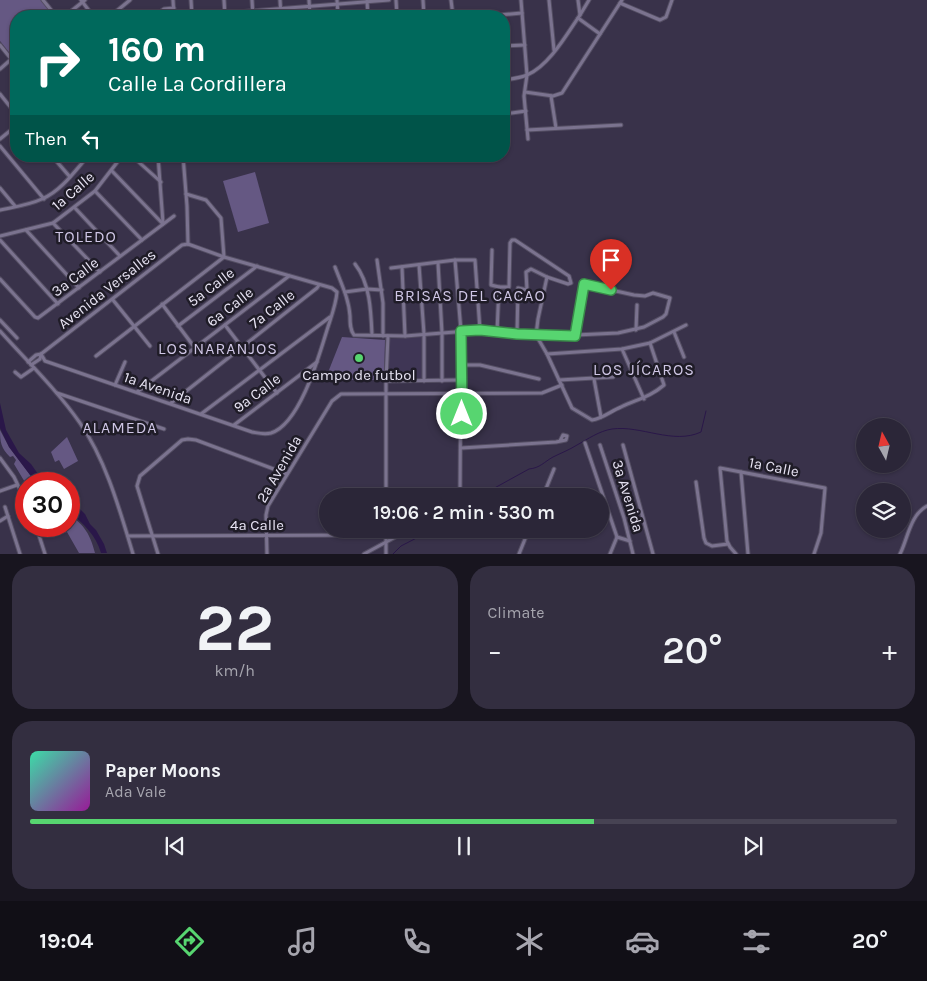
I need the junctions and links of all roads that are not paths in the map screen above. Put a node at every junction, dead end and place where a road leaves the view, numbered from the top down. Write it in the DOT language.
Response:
graph roads {
  1 [pos="43,0"];
  2 [pos="130,0"];
  3 [pos="173,0"];
  4 [pos="252,0"];
  5 [pos="280,0"];
  6 [pos="309,0"];
  7 [pos="389,0"];
  8 [pos="521,0"];
  9 [pos="550,0"];
  10 [pos="578,0"];
  11 [pos="589,0"];
  12 [pos="672,0"];
  13 [pos="83,1"];
  14 [pos="367,1"];
  15 [pos="621,1"];
  16 [pos="337,2"];
  17 [pos="310,6"];
  18 [pos="174,8"];
  19 [pos="281,8"];
  20 [pos="51,10"];
  21 [pos="72,10"];
  22 [pos="118,10"];
  23 [pos="163,10"];
  24 [pos="253,10"];
  25 [pos="310,10"];
  26 [pos="522,13"];
  27 [pos="510,14"];
  28 [pos="579,16"];
  29 [pos="600,34"];
  30 [pos="0,45"];
  31 [pos="524,45"];
  32 [pos="510,46"];
  33 [pos="554,51"];
  34 [pos="10,57"];
  35 [pos="10,61"];
  36 [pos="0,69"];
  37 [pos="527,75"];
  38 [pos="510,79"];
  39 [pos="525,92"];
  40 [pos="0,94"];
  41 [pos="551,96"];
  42 [pos="10,106"];
  43 [pos="526,111"];
  44 [pos="510,113"];
  45 [pos="621,125"];
  46 [pos="556,128"];
  47 [pos="527,130"];
  48 [pos="10,131"];
  49 [pos="528,139"];
  50 [pos="0,140"];
  51 [pos="0,146"];
  52 [pos="10,158"];
  53 [pos="13,162"];
  54 [pos="57,162"];
  55 [pos="83,162"];
  56 [pos="118,162"];
  57 [pos="139,162"];
  58 [pos="159,162"];
  59 [pos="183,162"];
  60 [pos="112,171"];
  61 [pos="70,177"];
  62 [pos="161,182"];
  63 [pos="0,188"];
  64 [pos="95,191"];
  65 [pos="186,194"];
  66 [pos="44,199"];
  67 [pos="15,206"];
  68 [pos="75,208"];
  69 [pos="0,210"];
  70 [pos="174,216"];
  71 [pos="53,223"];
  72 [pos="163,224"];
  73 [pos="26,230"];
  74 [pos="0,236"];
  75 [pos="0,240"];
  76 [pos="142,240"];
  77 [pos="188,244"];
  78 [pos="492,250"];
  79 [pos="120,256"];
  80 [pos="224,257"];
  81 [pos="377,260"];
  82 [pos="455,260"];
  83 [pos="438,263"];
  84 [pos="355,264"];
  85 [pos="257,265"];
  86 [pos="419,266"];
  87 [pos="335,267"];
  88 [pos="402,267"];
  89 [pos="391,268"];
  90 [pos="100,272"];
  91 [pos="289,275"];
  92 [pos="547,277"];
  93 [pos="0,279"];
  94 [pos="318,286"];
  95 [pos="499,287"];
  96 [pos="509,287"];
  97 [pos="79,288"];
  98 [pos="518,288"];
  99 [pos="367,289"];
  100 [pos="382,290"];
  101 [pos="345,292"];
  102 [pos="113,300"];
  103 [pos="58,304"];
  104 [pos="162,304"];
  105 [pos="637,304"];
  106 [pos="331,316"];
  107 [pos="0,320"];
  108 [pos="226,324"];
  109 [pos="133,325"];
  110 [pos="686,325"];
  111 [pos="178,326"];
  112 [pos="317,326"];
  113 [pos="327,330"];
  114 [pos="480,330"];
  115 [pos="636,330"];
  116 [pos="461,331"];
  117 [pos="0,332"];
  118 [pos="497,332"];
  119 [pos="674,332"];
  120 [pos="442,333"];
  121 [pos="424,334"];
  122 [pos="517,334"];
  123 [pos="372,335"];
  124 [pos="536,335"];
  125 [pos="385,336"];
  126 [pos="405,336"];
  127 [pos="575,336"];
  128 [pos="16,338"];
  129 [pos="650,343"];
  130 [pos="150,346"];
  131 [pos="242,347"];
  132 [pos="195,348"];
  133 [pos="622,349"];
  134 [pos="41,354"];
  135 [pos="547,354"];
  136 [pos="96,356"];
  137 [pos="684,358"];
  138 [pos="318,361"];
  139 [pos="125,362"];
  140 [pos="31,365"];
  141 [pos="462,365"];
  142 [pos="259,370"];
  143 [pos="15,372"];
  144 [pos="613,377"];
  145 [pos="540,379"];
  146 [pos="594,379"];
  147 [pos="442,380"];
  148 [pos="462,380"];
  149 [pos="559,380"];
  150 [pos="386,381"];
  151 [pos="424,381"];
  152 [pos="115,385"];
  153 [pos="562,385"];
  154 [pos="57,392"];
  155 [pos="137,392"];
  156 [pos="276,392"];
  157 [pos="386,393"];
  158 [pos="462,394"];
  159 [pos="644,399"];
  160 [pos="170,404"];
  161 [pos="200,414"];
  162 [pos="601,418"];
  163 [pos="234,425"];
  164 [pos="164,429"];
  165 [pos="560,441"];
  166 [pos="585,443"];
  167 [pos="600,445"];
  168 [pos="623,445"];
  169 [pos="462,448"];
  170 [pos="0,458"];
  171 [pos="554,469"];
  172 [pos="741,472"];
  173 [pos="287,474"];
  174 [pos="15,480"];
  175 [pos="696,482"];
  176 [pos="15,486"];
  177 [pos="386,488"];
  178 [pos="461,488"];
  179 [pos="546,488"];
  180 [pos="1,490"];
  181 [pos="927,506"];
  182 [pos="5,507"];
  183 [pos="8,516"];
  184 [pos="0,521"];
  185 [pos="128,536"];
  186 [pos="153,536"];
  187 [pos="267,536"];
  188 [pos="319,536"];
  189 [pos="40,537"];
  190 [pos="617,537"];
  191 [pos="392,538"];
  192 [pos="525,538"];
  193 [pos="386,541"];
  194 [pos="630,541"];
  195 [pos="728,544"];
  196 [pos="20,554"];
  197 [pos="45,554"];
  198 [pos="133,554"];
  199 [pos="158,554"];
  200 [pos="266,554"];
  201 [pos="364,554"];
  202 [pos="386,554"];
  203 [pos="519,554"];
  204 [pos="610,554"];
  205 [pos="633,554"];
  206 [pos="653,554"];
  207 [pos="736,554"];
  208 [pos="748,554"];
  209 [pos="814,554"];
  210 [pos="900,554"];
  1 -- 20 [label="street"];
  2 -- 22 [label="street"];
  3 -- 18 [label="street"];
  4 -- 24 [label="street"];
  5 -- 19 [label="street"];
  6 -- 17 [label="street"];
  7 -- 14 [label="street"];
  8 -- 26 [label="street"];
  9 -- 33 [label="street"];
  10 -- 28 [label="street"];
  11 -- 28 [label="street"];
  12 -- 15 [label="street"];
  13 -- 21 [label="street"];
  14 -- 16 [label="street"];
  15 -- 29 [label="street"];
  16 -- 17 [label="street"];
  17 -- 19 [label="street"];
  17 -- 25 [label="street"];
  18 -- 23 [label="street"];
  19 -- 24 [label="street"];
  26 -- 27 [label="street"];
  26 -- 31 [label="street"];
  28 -- 29 [label="street"];
  28 -- 33 [label="street"];
  29 -- 41 [label="street"];
  30 -- 34 [label="street"];
  31 -- 32 [label="street"];
  31 -- 37 [label="street"];
  33 -- 37 [label="street"];
  35 -- 36 [label="street"];
  37 -- 38 [label="street"];
  37 -- 39 [label="street"];
  39 -- 41 [label="street"];
  39 -- 43 [label="street"];
  40 -- 42 [label="street"];
  41 -- 46 [label="street"];
  43 -- 44 [label="street"];
  43 -- 47 [label="street"];
  45 -- 46 [label="street"];
  46 -- 47 [label="street"];
  47 -- 49 [label="street"];
  48 -- 50 [label="street"];
  51 -- 52 [label="street"];
  53 -- 66 [label="street"];
  54 -- 61 [label="street"];
  55 -- 61 [label="street"];
  56 -- 60 [label="street, 1a Calle"];
  57 -- 62 [label="street"];
  58 -- 62 [label="street"];
  59 -- 65 [label="street"];
  60 -- 64 [label="street, 1a Calle"];
  60 -- 72 [label="street"];
  61 -- 66 [label="street"];
  62 -- 72 [label="street"];
  63 -- 67 [label="street"];
  64 -- 68 [label="street, 1a Calle"];
  64 -- 76 [label="street"];
  65 -- 77 [label="street"];
  65 -- 80 [label="street"];
  66 -- 67 [label="street"];
  67 -- 69 [label="street"];
  68 -- 71 [label="street, 1a Calle"];
  68 -- 79 [label="street"];
  70 -- 72 [label="street, 3a Calle"];
  71 -- 73 [label="street, 1a Calle"];
  71 -- 90 [label="street"];
  72 -- 76 [label="street, 3a Calle"];
  73 -- 74 [label="street, 1a Calle"];
  73 -- 97 [label="street"];
  75 -- 103 [label="street"];
  76 -- 79 [label="street, 3a Calle"];
  77 -- 80 [label="street"];
  77 -- 102 [label="street, Avenida Versalles"];
  78 -- 95 [label="street"];
  79 -- 90 [label="street, 3a Calle"];
  80 -- 85 [label="street"];
  80 -- 104 [label="street"];
  81 -- 100 [label="street"];
  82 -- 83 [label="street"];
  82 -- 114 [label="street"];
  82 -- 116 [label="street"];
  83 -- 86 [label="street"];
  83 -- 120 [label="street"];
  84 -- 99 [label="street"];
  85 -- 91 [label="street"];
  85 -- 111 [label="street, 5a Calle"];
  86 -- 88 [label="street"];
  86 -- 121 [label="street"];
  87 -- 101 [label="street"];
  88 -- 89 [label="street"];
  88 -- 126 [label="street"];
  90 -- 97 [label="street, 3a Calle"];
  91 -- 94 [label="street"];
  91 -- 108 [label="street, 6a Calle"];
  92 -- 96 [label="street"];
  92 -- 98 [label="street"];
  92 -- 124 [label="street"];
  93 -- 103 [label="street, 3a Calle"];
  94 -- 106 [label="street"];
  94 -- 131 [label="street, 7a Calle"];
  95 -- 96 [label="street"];
  95 -- 118 [label="street"];
  96 -- 98 [label="street"];
  97 -- 103 [label="street, 3a Calle"];
  98 -- 122 [label="street"];
  99 -- 100 [label="street"];
  99 -- 101 [label="street"];
  99 -- 123 [label="street"];
  100 -- 125 [label="street"];
  101 -- 123 [label="street"];
  102 -- 109 [label="street"];
  102 -- 134 [label="street, Avenida Versalles"];
  104 -- 109 [label="street"];
  104 -- 111 [label="street"];
  105 -- 115 [label="street"];
  106 -- 112 [label="street"];
  106 -- 113 [label="street"];
  107 -- 128 [label="street"];
  108 -- 131 [label="street"];
  108 -- 132 [label="street, 6a Calle"];
  109 -- 130 [label="street"];
  109 -- 136 [label="street"];
  110 -- 119 [label="street"];
  111 -- 132 [label="street"];
  112 -- 113 [label="street"];
  112 -- 142 [label="street"];
  113 -- 138 [label="street"];
  114 -- 116 [label="street"];
  114 -- 118 [label="street"];
  115 -- 127 [label="street"];
  115 -- 127 [label="street"];
  116 -- 120 [label="street"];
  116 -- 141 [label="street"];
  117 -- 140 [label="street"];
  118 -- 122 [label="street"];
  119 -- 129 [label="street"];
  119 -- 137 [label="street"];
  120 -- 121 [label="street"];
  120 -- 147 [label="street"];
  121 -- 126 [label="street"];
  121 -- 151 [label="street"];
  122 -- 124 [label="street"];
  123 -- 125 [label="street"];
  124 -- 127 [label="street"];
  124 -- 135 [label="street"];
  125 -- 126 [label="street"];
  125 -- 150 [label="street"];
  129 -- 133 [label="street"];
  129 -- 159 [label="street"];
  131 -- 142 [label="street"];
  131 -- 160 [label="street, 7a Calle"];
  132 -- 155 [label="street, 6a Calle"];
  133 -- 135 [label="street"];
  133 -- 159 [label="street"];
  134 -- 140 [label="street, Avenida Versalles"];
  134 -- 152 [label="street, 1a Avenida"];
  135 -- 149 [label="street"];
  138 -- 156 [label="street, 9a Calle"];
  138 -- 163 [label="street, 1a Avenida"];
  139 -- 152 [label="street"];
  140 -- 143 [label="street, Avenida Versalles"];
  140 -- 154 [label="street"];
  141 -- 145 [label="street"];
  141 -- 148 [label="street"];
  142 -- 156 [label="street"];
  142 -- 161 [label="street"];
  144 -- 146 [label="street"];
  146 -- 149 [label="street"];
  146 -- 162 [label="street"];
  147 -- 148 [label="street"];
  147 -- 151 [label="street"];
  148 -- 158 [label="street"];
  149 -- 153 [label="street"];
  150 -- 151 [label="street"];
  150 -- 157 [label="street"];
  152 -- 155 [label="street, 1a Avenida"];
  153 -- 158 [label="street"];
  153 -- 162 [label="street"];
  154 -- 164 [label="street"];
  154 -- 185 [label="street"];
  155 -- 160 [label="street, 1a Avenida"];
  156 -- 163 [label="street, 9a Calle"];
  157 -- 158 [label="street"];
  157 -- 173 [label="street, 2a Avenida"];
  157 -- 177 [label="street"];
  158 -- 169 [label="street"];
  159 -- 162 [label="street"];
  160 -- 161 [label="street, 1a Avenida"];
  161 -- 163 [label="street, 1a Avenida"];
  165 -- 169 [label="street"];
  166 -- 190 [label="street"];
  167 -- 194 [label="street, 3a Avenida"];
  168 -- 206 [label="street, 3a Avenida"];
  169 -- 178 [label="street"];
  170 -- 174 [label="street"];
  171 -- 179 [label="street"];
  172 -- 195 [label="street, 1a Calle"];
  172 -- 208 [label="street"];
  172 -- 209 [label="street, 1a Calle"];
  173 -- 186 [label="street"];
  173 -- 187 [label="street, 2a Avenida"];
  175 -- 195 [label="street"];
  176 -- 180 [label="street"];
  181 -- 210 [label="street"];
  182 -- 183 [label="street"];
  183 -- 184 [label="street"];
  183 -- 196 [label="street"];
  185 -- 186 [label="street, 4a Calle"];
  185 -- 198 [label="street"];
  186 -- 187 [label="street, 4a Calle"];
  186 -- 199 [label="street"];
  187 -- 188 [label="street, 4a Calle"];
  187 -- 200 [label="street, 2a Avenida"];
  189 -- 197 [label="street"];
  190 -- 194 [label="street"];
  190 -- 204 [label="street"];
  191 -- 193 [label="street"];
  192 -- 203 [label="street"];
  193 -- 201 [label="street"];
  193 -- 202 [label="street"];
  194 -- 205 [label="street, 3a Avenida"];
  195 -- 207 [label="street"];
}
